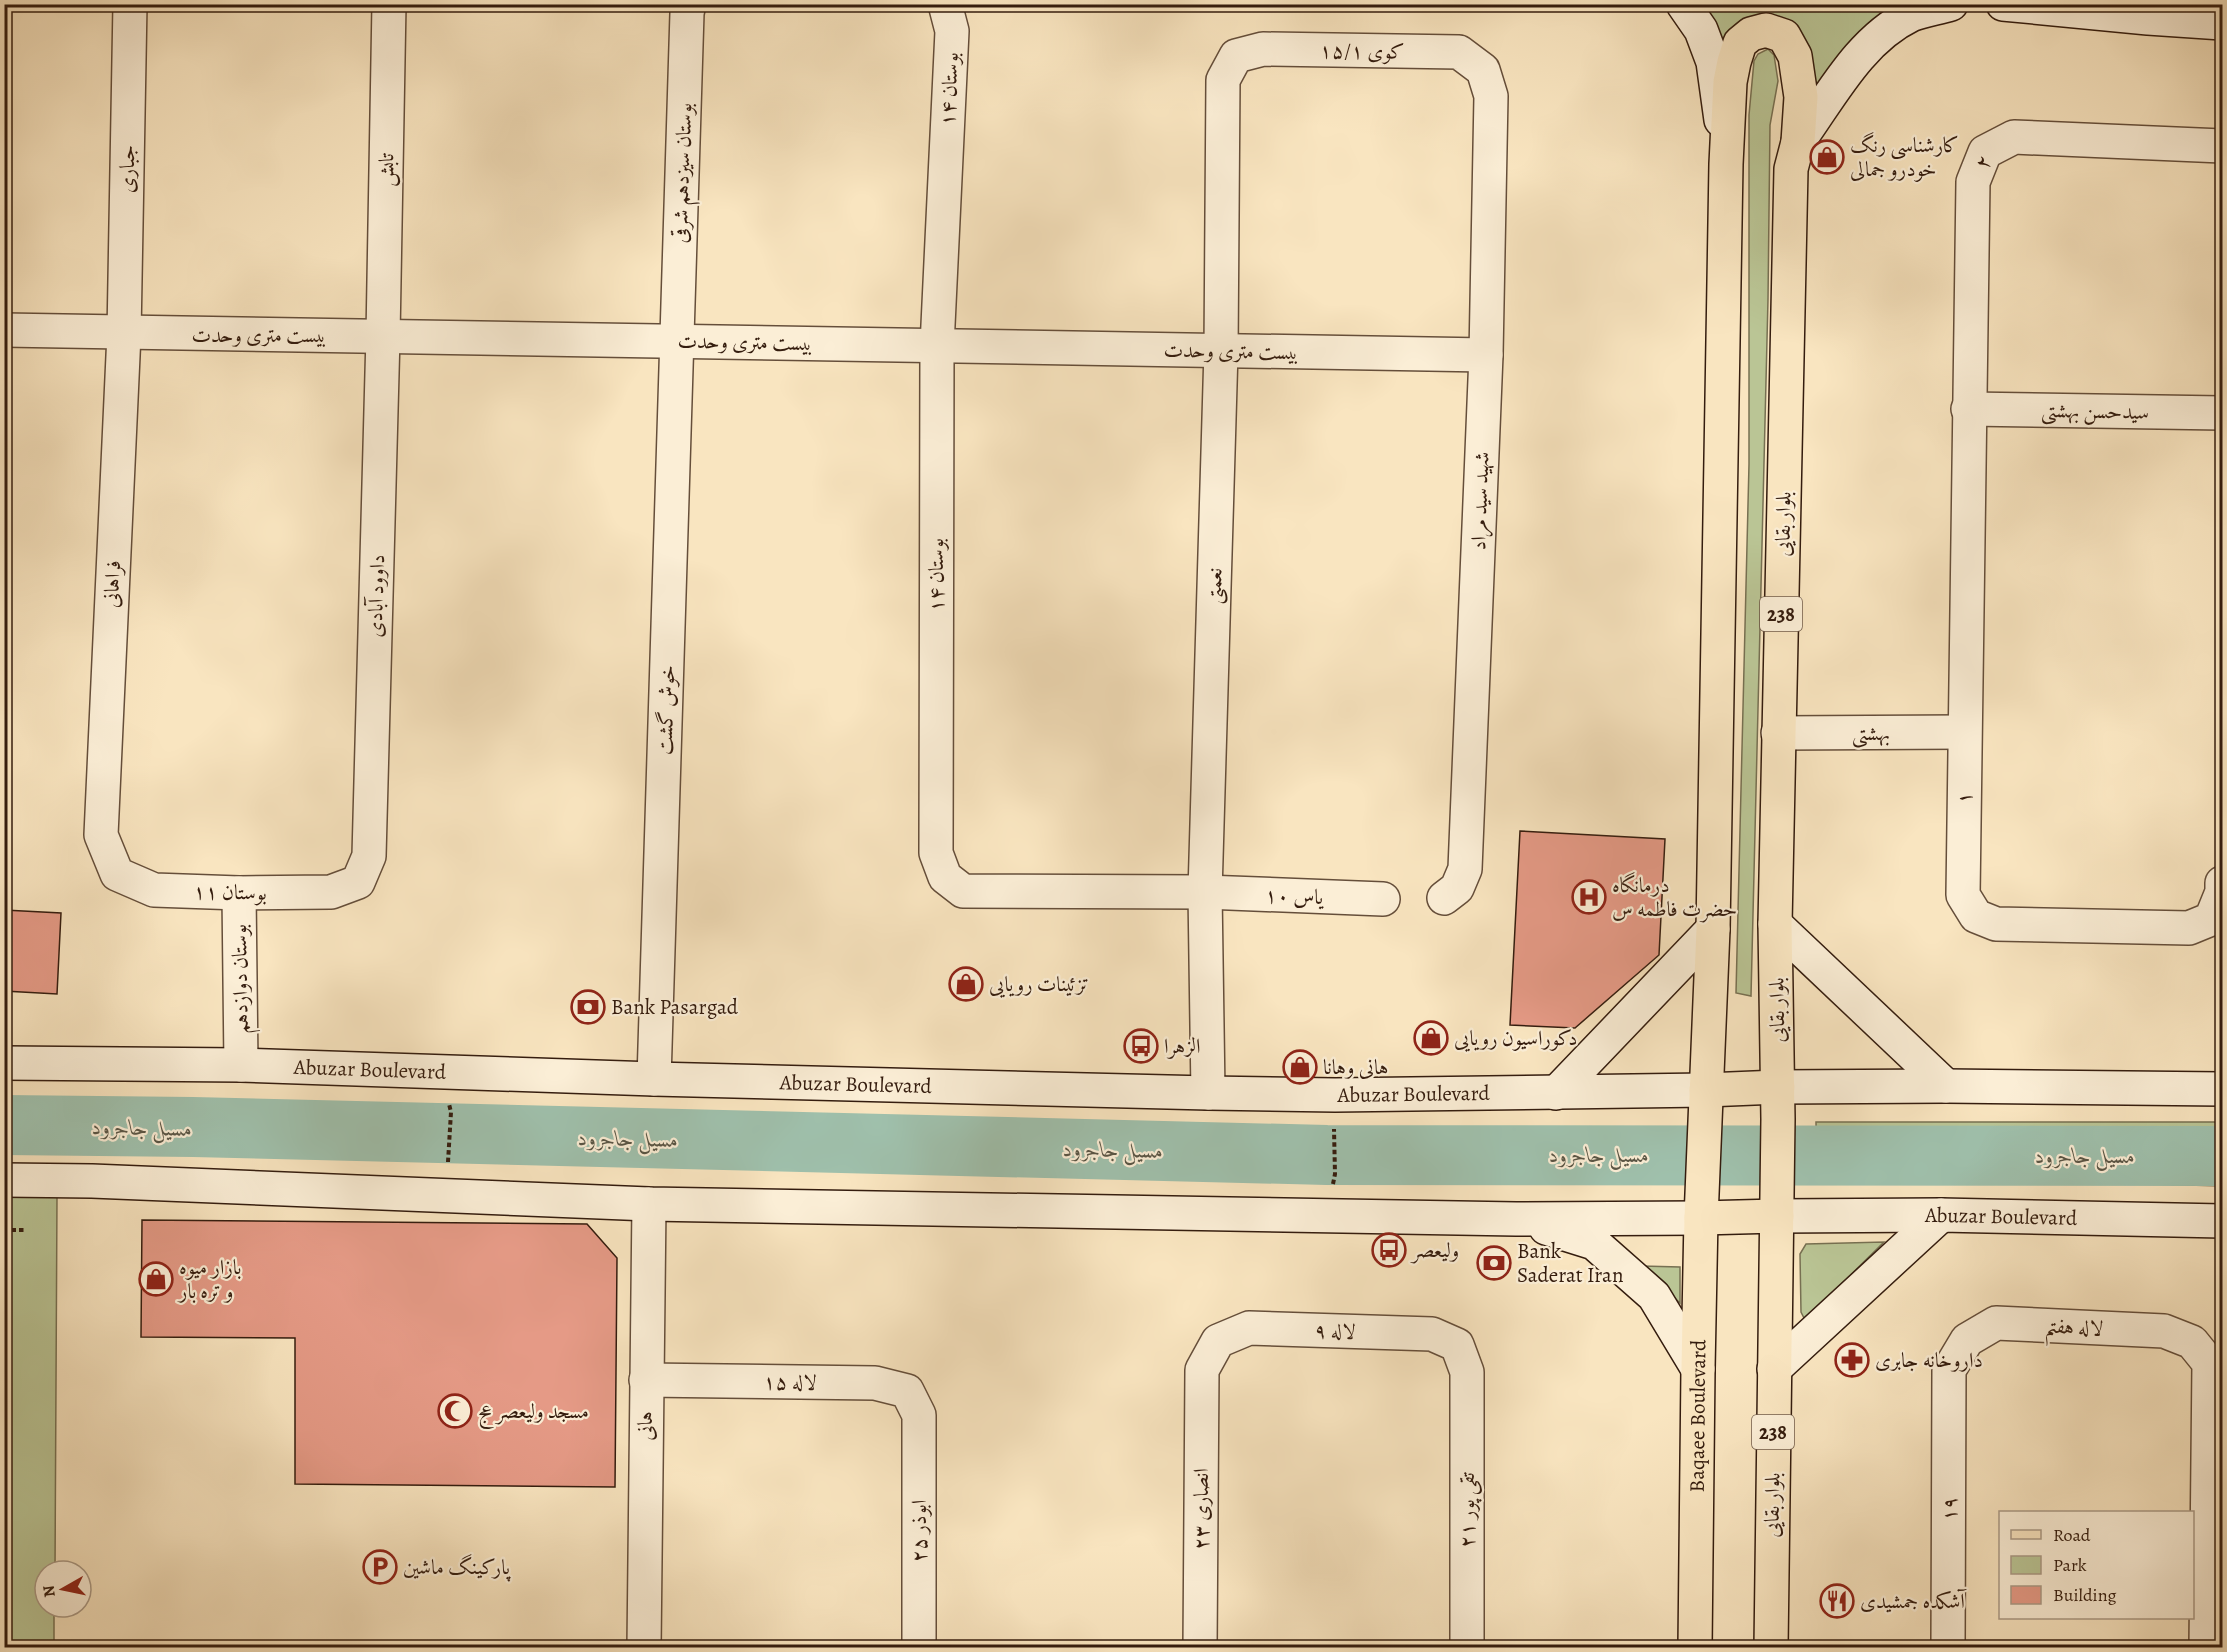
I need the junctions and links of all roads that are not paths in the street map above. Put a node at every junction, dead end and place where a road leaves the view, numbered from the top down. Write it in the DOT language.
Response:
graph roads {
  1 [pos="130,4"];
  2 [pos="388,4"];
  3 [pos="689,4"];
  4 [pos="1683,4"];
  5 [pos="1951,4"];
  6 [pos="2003,4"];
  7 [pos="946,5"];
  8 [pos="2223,22"];
  9 [pos="1223,80"];
  10 [pos="1491,96"];
  11 [pos="1798,142"];
  12 [pos="2223,146"];
  13 [pos="1726,164"];
  14 [pos="4,330"];
  15 [pos="124,334"];
  16 [pos="383,336"];
  17 [pos="677,341"];
  18 [pos="937,346"];
  19 [pos="1221,351"];
  20 [pos="1486,355"];
  21 [pos="1968,409"];
  22 [pos="2223,413"];
  23 [pos="1964,732"];
  24 [pos="1778,733"];
  25 [pos="100,835"];
  26 [pos="369,856"];
  27 [pos="2223,883"];
  28 [pos="1205,892"];
  29 [pos="2222,892"];
  30 [pos="239,893"];
  31 [pos="1444,898"];
  32 [pos="1383,899"];
  33 [pos="1775,924"];
  34 [pos="1713,928"];
  35 [pos="4,1063"];
  36 [pos="241,1065"];
  37 [pos="654,1079"];
  38 [pos="1946,1086"];
  39 [pos="1778,1087"];
  40 [pos="2223,1089"];
  41 [pos="1208,1093"];
  42 [pos="1557,1093"];
  43 [pos="1706,1099"];
  44 [pos="4,1180"];
  45 [pos="649,1204"];
  46 [pos="1941,1215"];
  47 [pos="1777,1216"];
  48 [pos="1701,1218"];
  49 [pos="1516,1219"];
  50 [pos="2223,1221"];
  51 [pos="1698,1369"];
  52 [pos="1774,1369"];
  53 [pos="1202,1370"];
  54 [pos="1949,1370"];
  55 [pos="1467,1372"];
  56 [pos="646,1380"];
  57 [pos="919,1415"];
  58 [pos="644,1647"];
  59 [pos="919,1647"];
  60 [pos="1200,1647"];
  61 [pos="1467,1647"];
  62 [pos="1695,1647"];
  63 [pos="1771,1647"];
  64 [pos="1948,1647"];
  65 [pos="2206,1647"];
  1 -- 15 [label="street, جباری"];
  2 -- 16 [label="street, تابش"];
  3 -- 17 [label="street, بوستان سیزدهم شرقی"];
  4 -- 13 [label="street"];
  5 -- 11 [label="street, بلوار بقایی / 238"];
  6 -- 8 [label="street"];
  7 -- 18 [label="street, بوستان ۱۴"];
  9 -- 10 [label="street, کوی ۱۵/۱"];
  9 -- 19 [label="street, نعمتی"];
  10 -- 20 [label="street, شهید سید مراد"];
  11 -- 13 [label="main road"];
  11 -- 24 [label="main road, بلوار بقایی / 238"];
  12 -- 21 [label="street, ۲"];
  13 -- 34 [label="main road"];
  14 -- 15 [label="street, بیست متری وحدت"];
  15 -- 16 [label="street, بیست متری وحدت"];
  15 -- 25 [label="street, فراهانی"];
  16 -- 17 [label="street, بیست متری وحدت"];
  16 -- 26 [label="street, داوود آبادی"];
  17 -- 18 [label="street, بیست متری وحدت"];
  17 -- 37 [label="street, خوش گشت"];
  18 -- 19 [label="street, بیست متری وحدت"];
  18 -- 28 [label="street, بوستان ۱۴"];
  19 -- 20 [label="street, بیست متری وحدت"];
  19 -- 28 [label="street, نعمتی"];
  20 -- 31 [label="street, شهید سید مراد"];
  21 -- 22 [label="street, سیدحسن بهشتی"];
  21 -- 23 [label="street, ۱"];
  23 -- 24 [label="street, بهشتی"];
  23 -- 29 [label="street, ۱"];
  24 -- 33 [label="main road, بلوار بقایی / 238"];
  25 -- 30 [label="street, بوستان ۱۱"];
  26 -- 30 [label="street, بوستان ۱۱"];
  27 -- 29 [label="street, ۱"];
  28 -- 32 [label="street, یاس ۱۰"];
  28 -- 41 [label="street, نعمتی"];
  30 -- 36 [label="street, بوستان دوازدهم"];
  33 -- 38 [label="street"];
  33 -- 39 [label="main road, بلوار بقایی / 238"];
  34 -- 42 [label="street"];
  34 -- 43 [label="main road"];
  35 -- 36 [label="street, Abuzar Boulevard"];
  36 -- 37 [label="street, Abuzar Boulevard"];
  37 -- 41 [label="street, Abuzar Boulevard"];
  38 -- 39 [label="street"];
  38 -- 40 [label="street"];
  39 -- 43 [label="main road"];
  39 -- 47 [label="main road, بلوار بقایی / 238"];
  41 -- 42 [label="street, Abuzar Boulevard"];
  42 -- 43 [label="street, Abuzar Boulevard"];
  43 -- 48 [label="main road, Baqaee Boulevard"];
  44 -- 45 [label="street"];
  45 -- 49 [label="street"];
  45 -- 56 [label="street, هانی"];
  46 -- 47 [label="street, Abuzar Boulevard"];
  46 -- 50 [label="street, Abuzar Boulevard"];
  46 -- 52 [label="street"];
  47 -- 48 [label="main road"];
  47 -- 52 [label="main road, بلوار بقایی / 238"];
  48 -- 49 [label="street"];
  48 -- 51 [label="main road, Baqaee Boulevard"];
  49 -- 51 [label="street"];
  51 -- 62 [label="main road, Baqaee Boulevard"];
  52 -- 63 [label="main road, بلوار بقایی / 238"];
  53 -- 55 [label="street, لاله ۹"];
  53 -- 60 [label="street, انصاری ۲۳"];
  54 -- 64 [label="street, ۱۹"];
  54 -- 65 [label="street, لاله هفتم"];
  55 -- 61 [label="street, تقی پور ۲۱"];
  56 -- 57 [label="street, لاله ۱۵"];
  56 -- 58 [label="street, هانی"];
  57 -- 59 [label="street, ابوذر ۲۵"];
}
